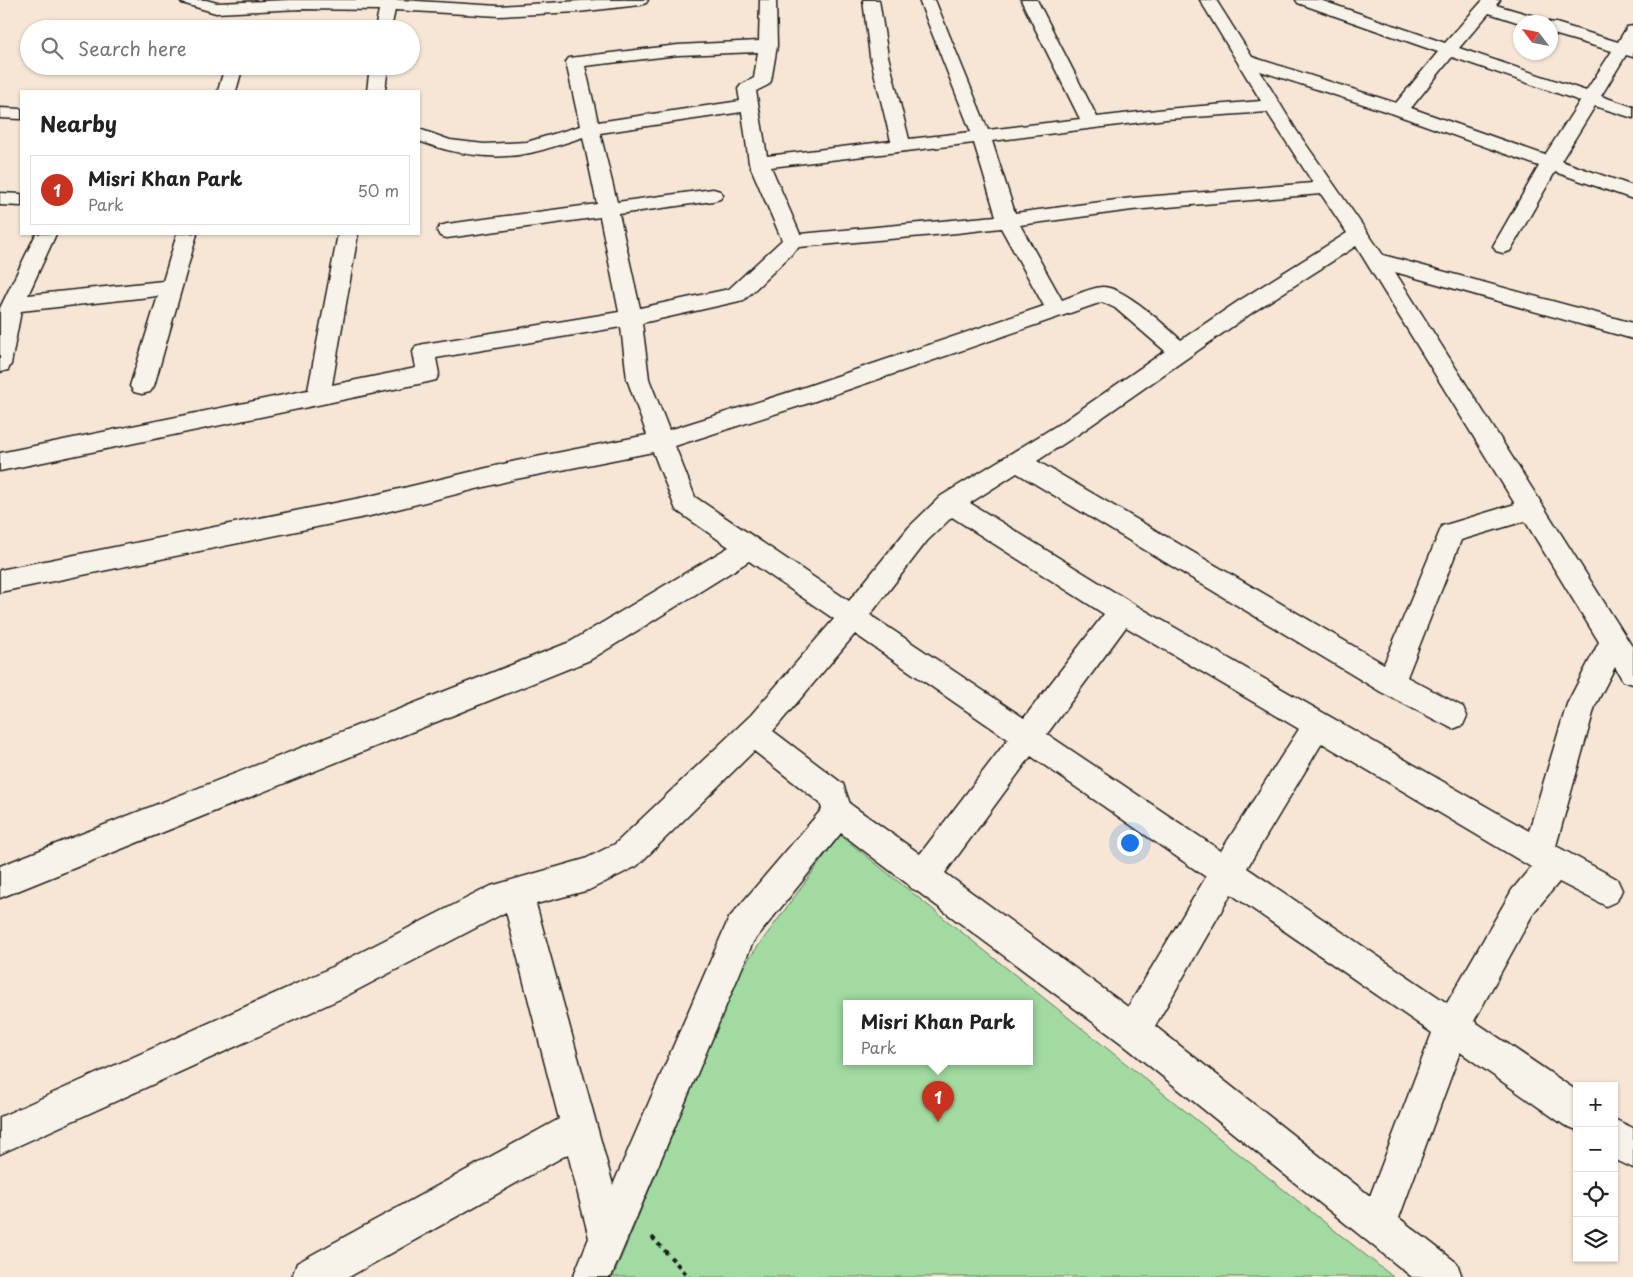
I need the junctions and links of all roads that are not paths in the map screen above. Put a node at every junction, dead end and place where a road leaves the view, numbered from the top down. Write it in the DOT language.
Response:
graph roads {
  1 [pos="188,0"];
  2 [pos="640,0"];
  3 [pos="768,0"];
  4 [pos="871,0"];
  5 [pos="928,0"];
  6 [pos="1029,0"];
  7 [pos="1208,0"];
  8 [pos="1304,0"];
  9 [pos="360,2"];
  10 [pos="593,2"];
  11 [pos="1487,2"];
  12 [pos="390,3"];
  13 [pos="1518,15"];
  14 [pos="385,20"];
  15 [pos="1558,29"];
  16 [pos="1633,31"];
  17 [pos="768,46"];
  18 [pos="1448,50"];
  19 [pos="1627,51"];
  20 [pos="1245,61"];
  21 [pos="231,75"];
  22 [pos="378,75"];
  23 [pos="227,90"];
  24 [pos="376,90"];
  25 [pos="1591,99"];
  26 [pos="751,105"];
  27 [pos="1272,106"];
  28 [pos="1400,110"];
  29 [pos="0,112"];
  30 [pos="20,114"];
  31 [pos="1633,114"];
  32 [pos="1092,124"];
  33 [pos="590,129"];
  34 [pos="420,135"];
  35 [pos="982,137"];
  36 [pos="902,146"];
  37 [pos="759,163"];
  38 [pos="1550,163"];
  39 [pos="1326,188"];
  40 [pos="1633,193"];
  41 [pos="713,195"];
  42 [pos="0,199"];
  43 [pos="20,200"];
  44 [pos="608,209"];
  45 [pos="1007,220"];
  46 [pos="447,231"];
  47 [pos="46,235"];
  48 [pos="186,235"];
  49 [pos="348,235"];
  50 [pos="1359,235"];
  51 [pos="793,241"];
  52 [pos="1503,246"];
  53 [pos="1375,260"];
  54 [pos="171,287"];
  55 [pos="13,304"];
  56 [pos="1056,309"];
  57 [pos="630,318"];
  58 [pos="1633,331"];
  59 [pos="1180,352"];
  60 [pos="0,364"];
  61 [pos="142,386"];
  62 [pos="319,396"];
  63 [pos="662,441"];
  64 [pos="1017,461"];
  65 [pos="0,462"];
  66 [pos="950,503"];
  67 [pos="1532,509"];
  68 [pos="750,547"];
  69 [pos="0,581"];
  70 [pos="1122,611"];
  71 [pos="852,617"];
  72 [pos="1614,641"];
  73 [pos="1633,672"];
  74 [pos="1391,683"];
  75 [pos="1453,716"];
  76 [pos="1318,724"];
  77 [pos="752,732"];
  78 [pos="1026,736"];
  79 [pos="838,814"];
  80 [pos="1547,858"];
  81 [pos="1226,873"];
  82 [pos="922,876"];
  83 [pos="0,882"];
  84 [pos="1606,890"];
  85 [pos="517,893"];
  86 [pos="1452,1027"];
  87 [pos="1133,1032"];
  88 [pos="1573,1109"];
  89 [pos="579,1128"];
  90 [pos="0,1136"];
  91 [pos="1618,1141"];
  92 [pos="1633,1150"];
  93 [pos="613,1225"];
  94 [pos="1378,1225"];
  95 [pos="311,1277"];
  96 [pos="592,1277"];
  97 [pos="1443,1277"];
  1 -- 9 [label="street"];
  2 -- 10 [label="street"];
  3 -- 17 [label="street"];
  4 -- 36 [label="street"];
  5 -- 35 [label="street"];
  6 -- 32 [label="street"];
  7 -- 20 [label="street"];
  8 -- 18 [label="street"];
  9 -- 12 [label="street"];
  10 -- 12 [label="street"];
  11 -- 13 [label="street"];
  11 -- 18 [label="street"];
  12 -- 14 [label="street"];
  15 -- 19 [label="street"];
  16 -- 19 [label="street"];
  17 -- 26 [label="street"];
  17 -- 33 [label="street"];
  18 -- 25 [label="street"];
  18 -- 28 [label="street"];
  19 -- 25 [label="street"];
  20 -- 27 [label="street"];
  20 -- 28 [label="street"];
  21 -- 23 [label="street"];
  22 -- 24 [label="street"];
  25 -- 31 [label="street"];
  25 -- 38 [label="street"];
  26 -- 33 [label="street"];
  26 -- 37 [label="street"];
  27 -- 32 [label="street"];
  27 -- 39 [label="street"];
  28 -- 38 [label="street"];
  29 -- 30 [label="street"];
  32 -- 35 [label="street"];
  33 -- 34 [label="street"];
  33 -- 44 [label="street"];
  35 -- 36 [label="street"];
  35 -- 45 [label="street"];
  36 -- 37 [label="street"];
  37 -- 51 [label="street"];
  38 -- 40 [label="street"];
  38 -- 52 [label="street"];
  39 -- 45 [label="street"];
  39 -- 50 [label="street"];
  41 -- 44 [label="street"];
  42 -- 43 [label="street"];
  44 -- 46 [label="street"];
  44 -- 57 [label="street"];
  45 -- 51 [label="street"];
  45 -- 56 [label="street"];
  47 -- 55 [label="street"];
  48 -- 54 [label="street"];
  49 -- 62 [label="street"];
  50 -- 53 [label="street"];
  50 -- 59 [label="street"];
  51 -- 57 [label="street"];
  53 -- 58 [label="street"];
  53 -- 67 [label="street"];
  54 -- 55 [label="street"];
  54 -- 61 [label="street"];
  55 -- 60 [label="street"];
  56 -- 59 [label="street"];
  56 -- 63 [label="street"];
  57 -- 62 [label="street"];
  57 -- 63 [label="street"];
  59 -- 64 [label="street"];
  62 -- 65 [label="street"];
  63 -- 68 [label="street"];
  63 -- 69 [label="street"];
  64 -- 66 [label="street"];
  64 -- 74 [label="street"];
  66 -- 70 [label="street"];
  66 -- 71 [label="street"];
  67 -- 72 [label="street"];
  67 -- 74 [label="street"];
  68 -- 71 [label="street"];
  68 -- 83 [label="street"];
  70 -- 76 [label="street"];
  70 -- 78 [label="street"];
  71 -- 77 [label="street"];
  71 -- 78 [label="street"];
  72 -- 73 [label="street"];
  72 -- 80 [label="street"];
  74 -- 75 [label="street"];
  76 -- 80 [label="street"];
  76 -- 81 [label="street"];
  77 -- 79 [label="street"];
  77 -- 85 [label="street"];
  78 -- 81 [label="street"];
  78 -- 82 [label="street"];
  79 -- 82 [label="street"];
  79 -- 93 [label="street"];
  80 -- 84 [label="street"];
  80 -- 86 [label="street"];
  81 -- 86 [label="street"];
  81 -- 87 [label="street"];
  82 -- 87 [label="street"];
  85 -- 89 [label="street"];
  85 -- 90 [label="street"];
  86 -- 88 [label="street"];
  86 -- 94 [label="street"];
  87 -- 94 [label="street"];
  89 -- 93 [label="street"];
  89 -- 95 [label="street"];
  91 -- 92 [label="street"];
  93 -- 96 [label="street"];
  94 -- 97 [label="street"];
}
